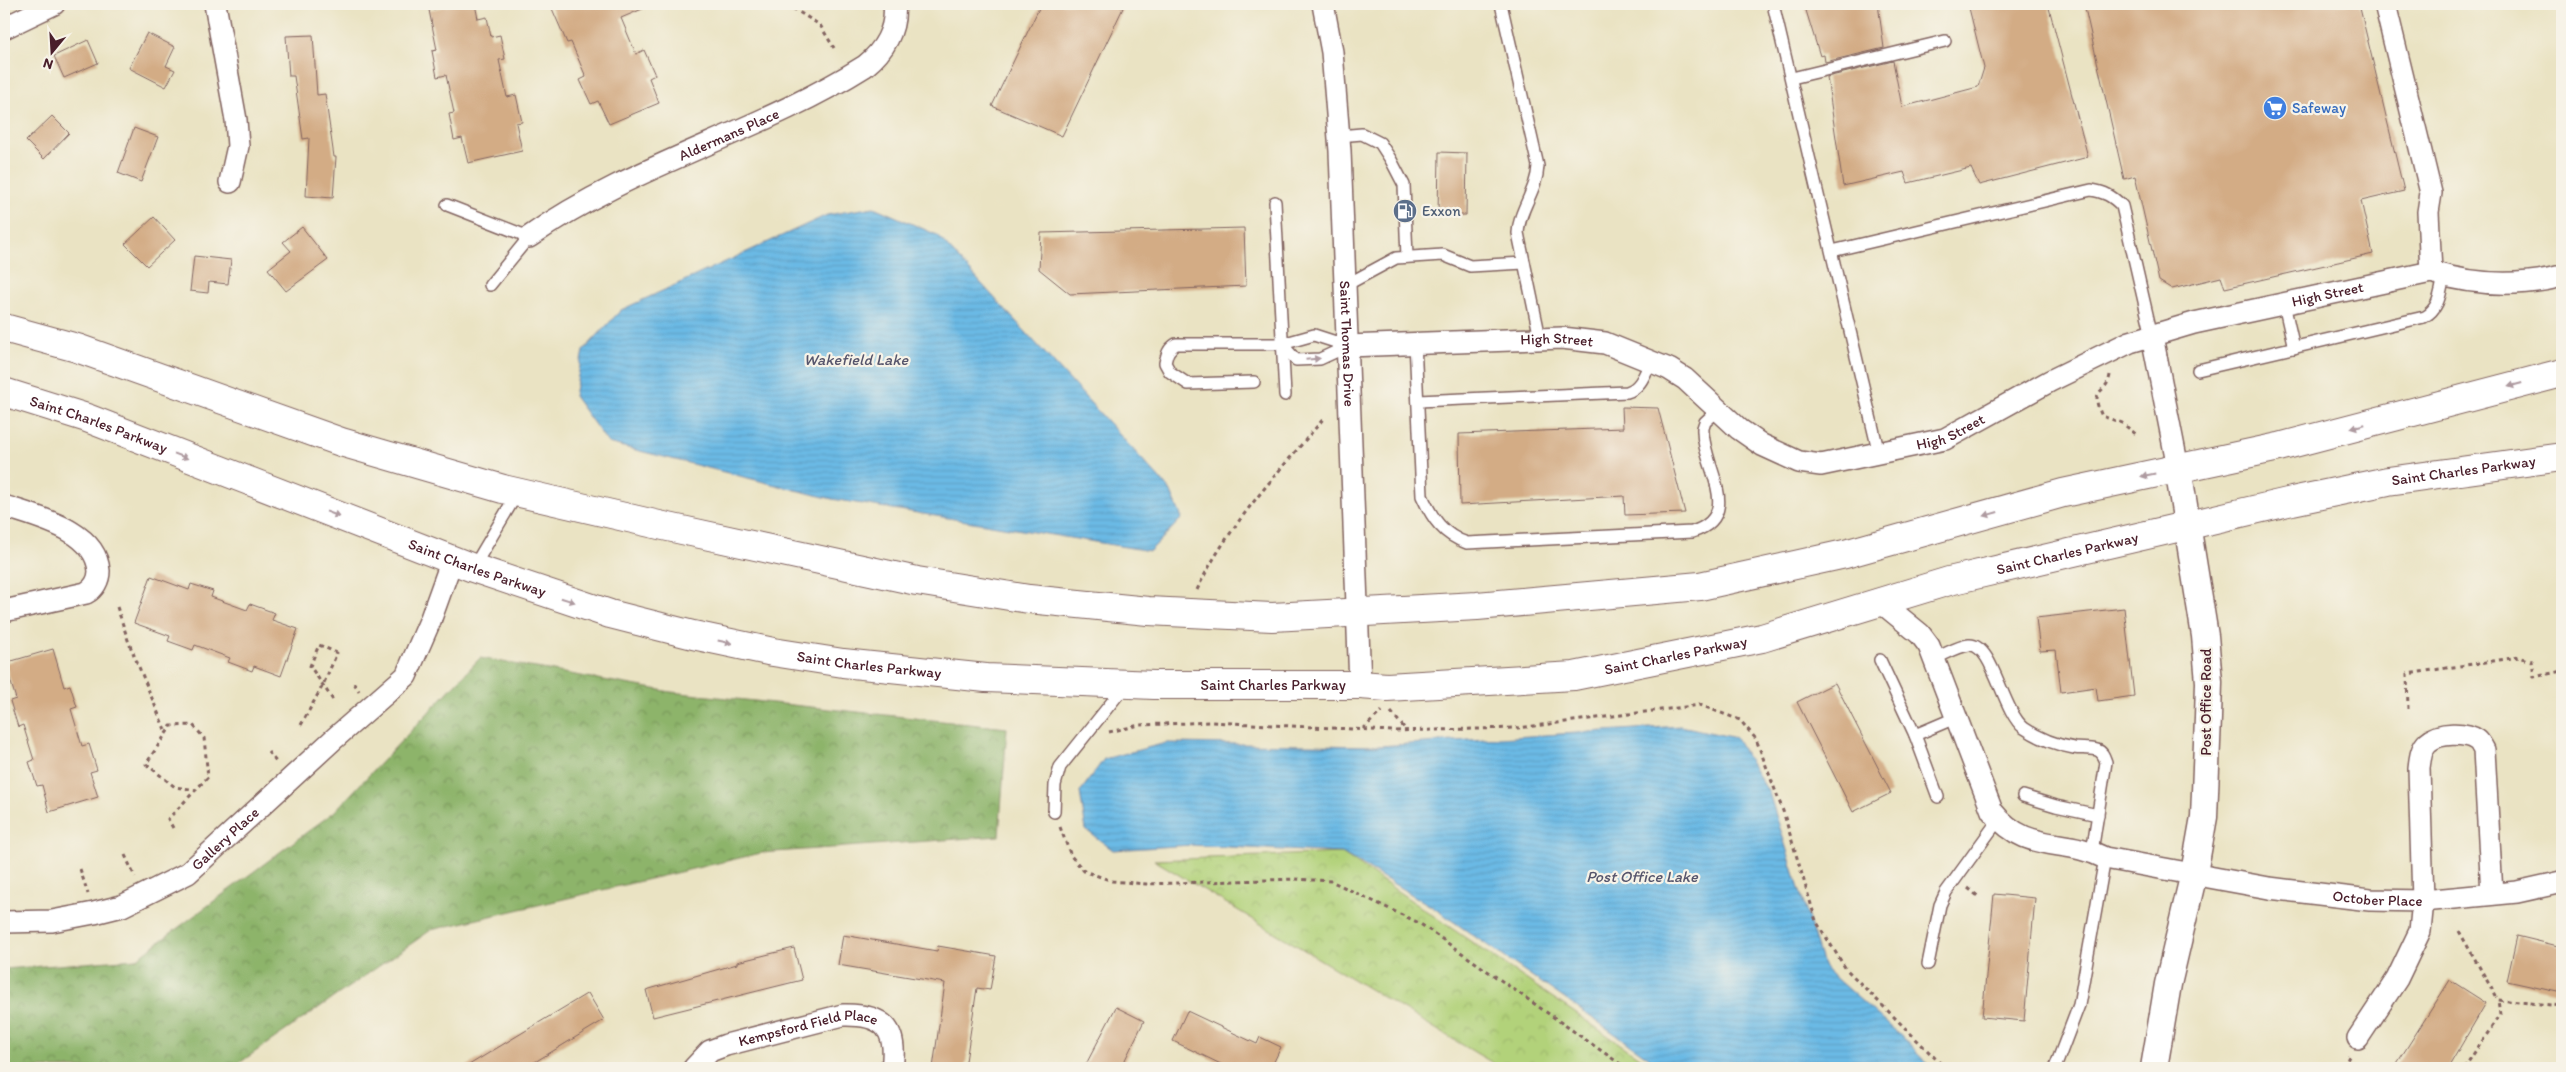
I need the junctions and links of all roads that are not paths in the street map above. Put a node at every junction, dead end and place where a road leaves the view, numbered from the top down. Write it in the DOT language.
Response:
graph roads {
  1 [pos="54,4"];
  2 [pos="215,4"];
  3 [pos="894,4"];
  4 [pos="1323,4"];
  5 [pos="1501,4"];
  6 [pos="1773,4"];
  7 [pos="2385,4"];
  8 [pos="4,28"];
  9 [pos="1945,41"];
  10 [pos="1792,78"];
  11 [pos="1339,136"];
  12 [pos="230,182"];
  13 [pos="1275,202"];
  14 [pos="448,205"];
  15 [pos="530,236"];
  16 [pos="1832,252"];
  17 [pos="1407,257"];
  18 [pos="1524,263"];
  19 [pos="2438,274"];
  20 [pos="2562,276"];
  21 [pos="490,285"];
  22 [pos="1346,285"];
  23 [pos="2284,304"];
  24 [pos="4,328"];
  25 [pos="2152,336"];
  26 [pos="1540,338"];
  27 [pos="1415,342"];
  28 [pos="1282,344"];
  29 [pos="1348,346"];
  30 [pos="2294,348"];
  31 [pos="1651,361"];
  32 [pos="2198,370"];
  33 [pos="2562,373"];
  34 [pos="1254,382"];
  35 [pos="4,392"];
  36 [pos="1284,395"];
  37 [pos="1418,401"];
  38 [pos="1718,410"];
  39 [pos="1879,454"];
  40 [pos="2562,457"];
  41 [pos="2178,468"];
  42 [pos="518,492"];
  43 [pos="4,506"];
  44 [pos="2186,525"];
  45 [pos="462,564"];
  46 [pos="1882,603"];
  47 [pos="4,611"];
  48 [pos="1358,613"];
  49 [pos="1933,659"];
  50 [pos="1880,660"];
  51 [pos="1126,684"];
  52 [pos="1360,685"];
  53 [pos="1955,718"];
  54 [pos="1915,735"];
  55 [pos="2023,796"];
  56 [pos="1938,797"];
  57 [pos="1054,812"];
  58 [pos="2098,815"];
  59 [pos="1999,819"];
  60 [pos="2098,855"];
  61 [pos="2194,872"];
  62 [pos="2562,882"];
  63 [pos="2492,894"];
  64 [pos="2423,901"];
  65 [pos="4,922"];
  66 [pos="1928,964"];
  67 [pos="2358,1038"];
  68 [pos="694,1068"];
  69 [pos="892,1068"];
  70 [pos="2055,1068"];
  71 [pos="2154,1068"];
  1 -- 8 [label="street"];
  2 -- 12 [label="street"];
  3 -- 15 [label="street, Aldermans Place"];
  4 -- 11 [label="street, Saint Thomas Drive"];
  5 -- 18 [label="lane"];
  6 -- 10 [label="lane"];
  7 -- 19 [label="street"];
  9 -- 10 [label="lane"];
  10 -- 16 [label="lane"];
  11 -- 17 [label="lane"];
  11 -- 22 [label="street, Saint Thomas Drive"];
  13 -- 28 [label="lane"];
  14 -- 15 [label="lane"];
  15 -- 21 [label="lane"];
  16 -- 25 [label="lane"];
  16 -- 39 [label="lane"];
  17 -- 18 [label="lane"];
  17 -- 22 [label="lane"];
  18 -- 26 [label="lane"];
  19 -- 20 [label="street, High Street"];
  19 -- 23 [label="street, High Street"];
  19 -- 30 [label="lane"];
  22 -- 29 [label="street, Saint Thomas Drive"];
  23 -- 25 [label="street, High Street"];
  23 -- 30 [label="lane"];
  24 -- 42 [label="main road"];
  25 -- 39 [label="street, High Street"];
  25 -- 41 [label="street, Post Office Road"];
  26 -- 27 [label="street, High Street"];
  26 -- 31 [label="street, High Street"];
  27 -- 29 [label="street, High Street"];
  27 -- 37 [label="lane"];
  28 -- 29 [label="lane"];
  28 -- 29 [label="lane, one-way"];
  28 -- 34 [label="lane"];
  28 -- 36 [label="lane"];
  29 -- 48 [label="street, Saint Thomas Drive"];
  30 -- 32 [label="lane"];
  31 -- 37 [label="lane"];
  31 -- 38 [label="street, High Street"];
  33 -- 41 [label="main road, one-way"];
  35 -- 45 [label="main road, Saint Charles Parkway, one-way"];
  37 -- 38 [label="lane"];
  38 -- 39 [label="street, High Street"];
  40 -- 44 [label="main road, Saint Charles Parkway"];
  41 -- 44 [label="street, Post Office Road"];
  41 -- 48 [label="main road, one-way"];
  42 -- 45 [label="lane"];
  42 -- 48 [label="main road"];
  43 -- 47 [label="street"];
  44 -- 46 [label="main road, Saint Charles Parkway"];
  44 -- 61 [label="street, Post Office Road"];
  45 -- 51 [label="main road, Saint Charles Parkway, one-way"];
  45 -- 65 [label="street, Gallery Place"];
  46 -- 49 [label="street, October Place"];
  46 -- 52 [label="main road, Saint Charles Parkway"];
  48 -- 52 [label="street, Saint Thomas Drive"];
  49 -- 53 [label="street, October Place"];
  49 -- 58 [label="lane"];
  50 -- 54 [label="lane"];
  51 -- 52 [label="main road, Saint Charles Parkway"];
  51 -- 57 [label="lane"];
  53 -- 54 [label="lane"];
  53 -- 59 [label="street, October Place"];
  54 -- 56 [label="lane"];
  55 -- 58 [label="lane"];
  58 -- 60 [label="lane"];
  59 -- 60 [label="street, October Place"];
  59 -- 66 [label="lane"];
  60 -- 61 [label="street, October Place"];
  60 -- 70 [label="lane"];
  61 -- 64 [label="street, October Place"];
  61 -- 71 [label="street, Post Office Road"];
  62 -- 63 [label="street, October Place"];
  63 -- 64 [label="street, October Place"];
  63 -- 64 [label="street"];
  64 -- 67 [label="street"];
  68 -- 69 [label="street, Kempsford Field Place"];
}
